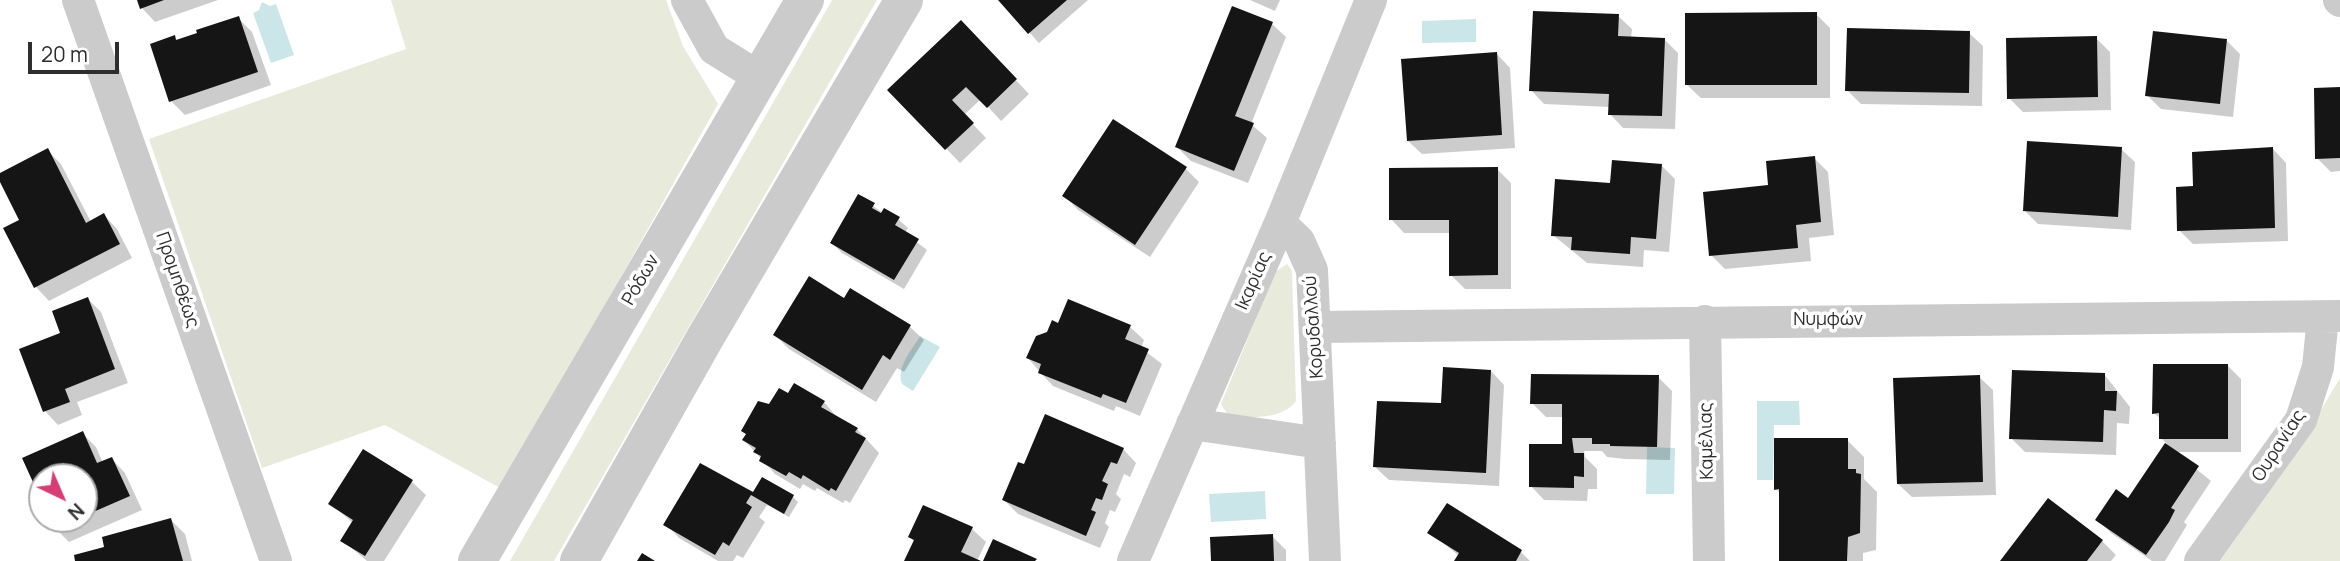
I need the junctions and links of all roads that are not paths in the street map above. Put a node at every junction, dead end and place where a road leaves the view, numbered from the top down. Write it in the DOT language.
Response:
graph roads {
  1 [pos="78,0"];
  2 [pos="687,0"];
  3 [pos="805,0"];
  4 [pos="904,0"];
  5 [pos="1371,0"];
  6 [pos="759,77"];
  7 [pos="1280,223"];
  8 [pos="2331,316"];
  9 [pos="1705,321"];
  10 [pos="1316,327"];
  11 [pos="1192,424"];
  12 [pos="1320,443"];
  13 [pos="276,561"];
  14 [pos="477,561"];
  15 [pos="579,561"];
  16 [pos="1133,561"];
  17 [pos="1325,561"];
  18 [pos="1709,561"];
  19 [pos="2200,561"];
  1 -- 13 [label="street, Προμηθέως"];
  2 -- 6 [label="street"];
  3 -- 6 [label="street, Ρόδων"];
  4 -- 15 [label="street"];
  5 -- 7 [label="street, Ικαρίας"];
  6 -- 14 [label="street, Ρόδων"];
  7 -- 10 [label="street, Κορυδαλλού"];
  7 -- 11 [label="street, Ικαρίας"];
  8 -- 9 [label="street, Νυμφών"];
  8 -- 19 [label="street, Ουρανίας"];
  9 -- 10 [label="street, Νυμφών"];
  9 -- 18 [label="street, Καμέλιας"];
  10 -- 12 [label="street, Κορυδαλλού"];
  11 -- 12 [label="street"];
  11 -- 16 [label="street, Ικαρίας"];
  12 -- 17 [label="street, Κορυδαλλού"];
}
